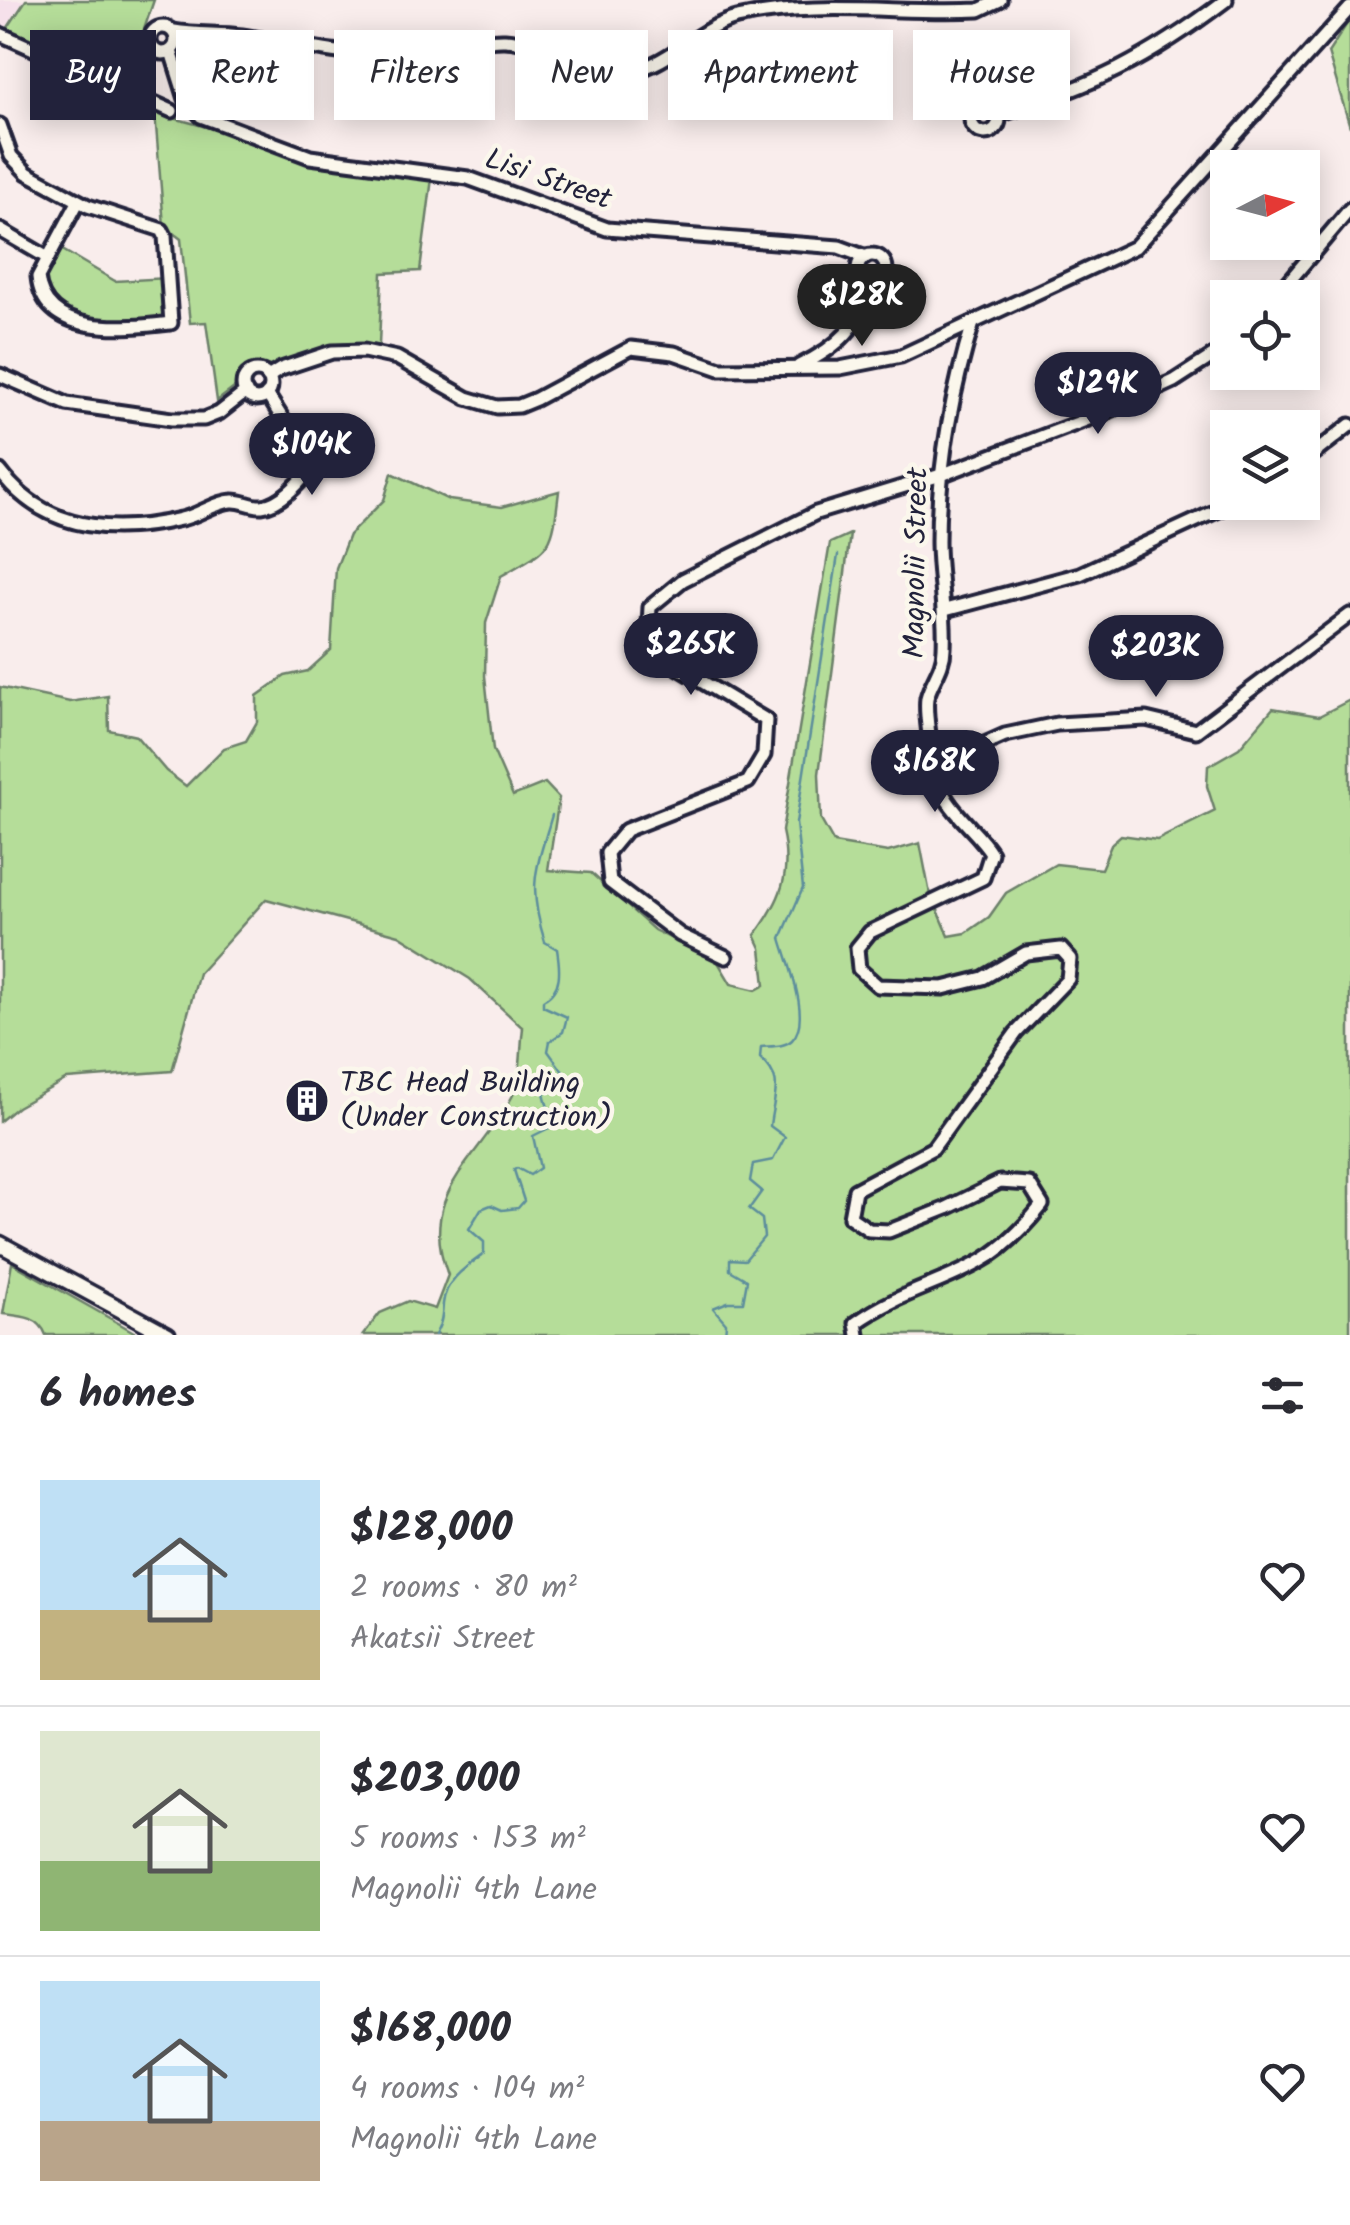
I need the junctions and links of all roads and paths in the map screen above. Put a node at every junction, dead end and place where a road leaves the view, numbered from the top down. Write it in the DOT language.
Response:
graph roads {
  1 [pos="1000,0"];
  2 [pos="1226,0"];
  3 [pos="1350,8"];
  4 [pos="174,32"];
  5 [pos="1,37"];
  6 [pos="314,50"];
  7 [pos="172,51"];
  8 [pos="176,64"];
  9 [pos="1070,92"];
  10 [pos="172,111"];
  11 [pos="212,120"];
  12 [pos="0,124"];
  13 [pos="78,202"];
  14 [pos="1350,209"];
  15 [pos="0,230"];
  16 [pos="866,257"];
  17 [pos="48,258"];
  18 [pos="1290,280"];
  19 [pos="873,283"];
  20 [pos="973,323"];
  21 [pos="1210,357"];
  22 [pos="795,368"];
  23 [pos="0,376"];
  24 [pos="268,377"];
  25 [pos="246,392"];
  26 [pos="268,394"];
  27 [pos="1350,425"];
  28 [pos="1320,449"];
  29 [pos="0,472"];
  30 [pos="941,475"];
  31 [pos="1210,514"];
  32 [pos="946,610"];
  33 [pos="1350,614"];
  34 [pos="930,744"];
  35 [pos="951,759"];
  36 [pos="938,770"];
  37 [pos="726,956"];
  38 [pos="0,1244"];
  39 [pos="168,1335"];
  40 [pos="858,1335"];
  1 -- 6 [label="street"];
  2 -- 9 [label="street"];
  3 -- 20 [label="street"];
  4 -- 7 [label="street"];
  4 -- 7 [label="street"];
  5 -- 10 [label="street"];
  7 -- 8 [label="street, Lisi Street"];
  11 -- 16 [label="street, Lisi Street"];
  12 -- 13 [label="street"];
  13 -- 17 [label="street"];
  13 -- 17 [label="street"];
  14 -- 18 [label="street"];
  15 -- 17 [label="street"];
  16 -- 19 [label="street"];
  16 -- 19 [label="street"];
  19 -- 22 [label="street"];
  20 -- 22 [label="street"];
  20 -- 30 [label="street, Magnolii Street"];
  21 -- 30 [label="street"];
  22 -- 24 [label="street"];
  23 -- 25 [label="street"];
  24 -- 25 [label="street"];
  24 -- 26 [label="street"];
  25 -- 26 [label="street"];
  26 -- 29 [label="street"];
  27 -- 28 [label="street"];
  30 -- 32 [label="street, Magnolii Street"];
  30 -- 37 [label="street"];
  31 -- 32 [label="street"];
  32 -- 34 [label="street, Magnolii Street"];
  33 -- 35 [label="street"];
  34 -- 35 [label="street"];
  34 -- 36 [label="street"];
  35 -- 36 [label="street"];
  36 -- 40 [label="street"];
  38 -- 39 [label="main road"];
}
